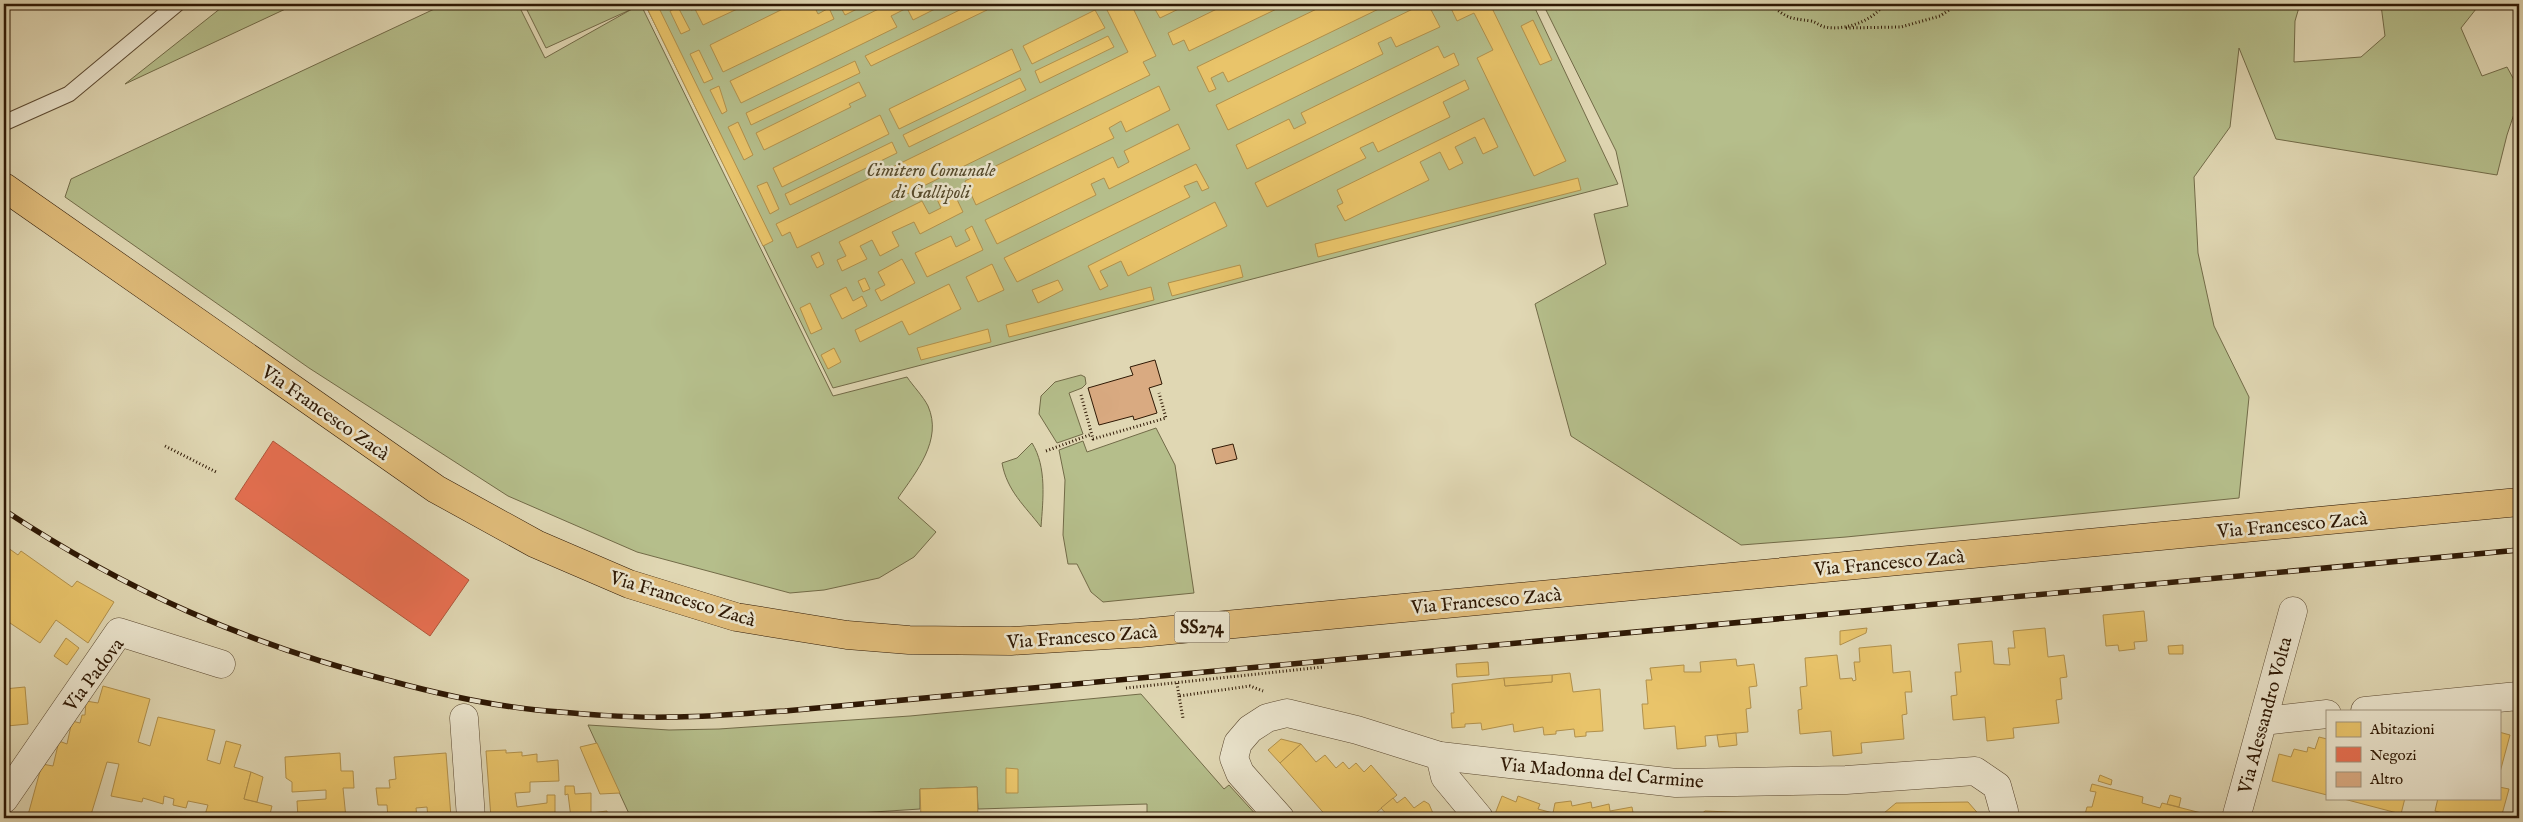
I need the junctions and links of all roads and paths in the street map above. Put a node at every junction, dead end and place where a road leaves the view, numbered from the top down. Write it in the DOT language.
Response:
graph roads {
  1 [pos="177,4"];
  2 [pos="1770,4"];
  3 [pos="1884,4"];
  4 [pos="1958,4"];
  5 [pos="1846,28"];
  6 [pos="4,122"];
  7 [pos="4,187"];
  8 [pos="1159,392"];
  9 [pos="1081,395"];
  10 [pos="1092,434"];
  11 [pos="164,446"];
  12 [pos="1046,451"];
  13 [pos="218,473"];
  14 [pos="2519,502"];
  15 [pos="2293,611"];
  16 [pos="222,664"];
  17 [pos="1323,667"];
  18 [pos="1177,683"];
  19 [pos="1126,688"];
  20 [pos="1265,692"];
  21 [pos="1179,696"];
  22 [pos="2519,698"];
  23 [pos="2374,710"];
  24 [pos="2326,714"];
  25 [pos="464,718"];
  26 [pos="1182,718"];
  27 [pos="2263,721"];
  28 [pos="1440,756"];
  29 [pos="4,799"];
  30 [pos="471,818"];
  31 [pos="1280,818"];
  32 [pos="1479,818"];
  33 [pos="2003,818"];
  34 [pos="2236,818"];
  1 -- 6 [label="lane"];
  2 -- 5 [label="path"];
  3 -- 5 [label="path"];
  4 -- 5 [label="path"];
  7 -- 14 [label="main road, Via Francesco Zacà / SS274"];
  8 -- 10 [label="path"];
  9 -- 10 [label="path"];
  10 -- 12 [label="path"];
  11 -- 13 [label="path"];
  15 -- 27 [label="street, Via Alessandro Volta"];
  16 -- 29 [label="street, Via Padova"];
  17 -- 18 [label="path"];
  18 -- 19 [label="path"];
  18 -- 21 [label="path"];
  20 -- 21 [label="path"];
  21 -- 26 [label="path"];
  22 -- 23 [label="street"];
  24 -- 27 [label="street"];
  25 -- 30 [label="street"];
  27 -- 34 [label="street, Via Alessandro Volta"];
  28 -- 31 [label="street, Via Madonna del Carmine"];
  28 -- 32 [label="street"];
  28 -- 33 [label="street, Via Madonna del Carmine"];
}
